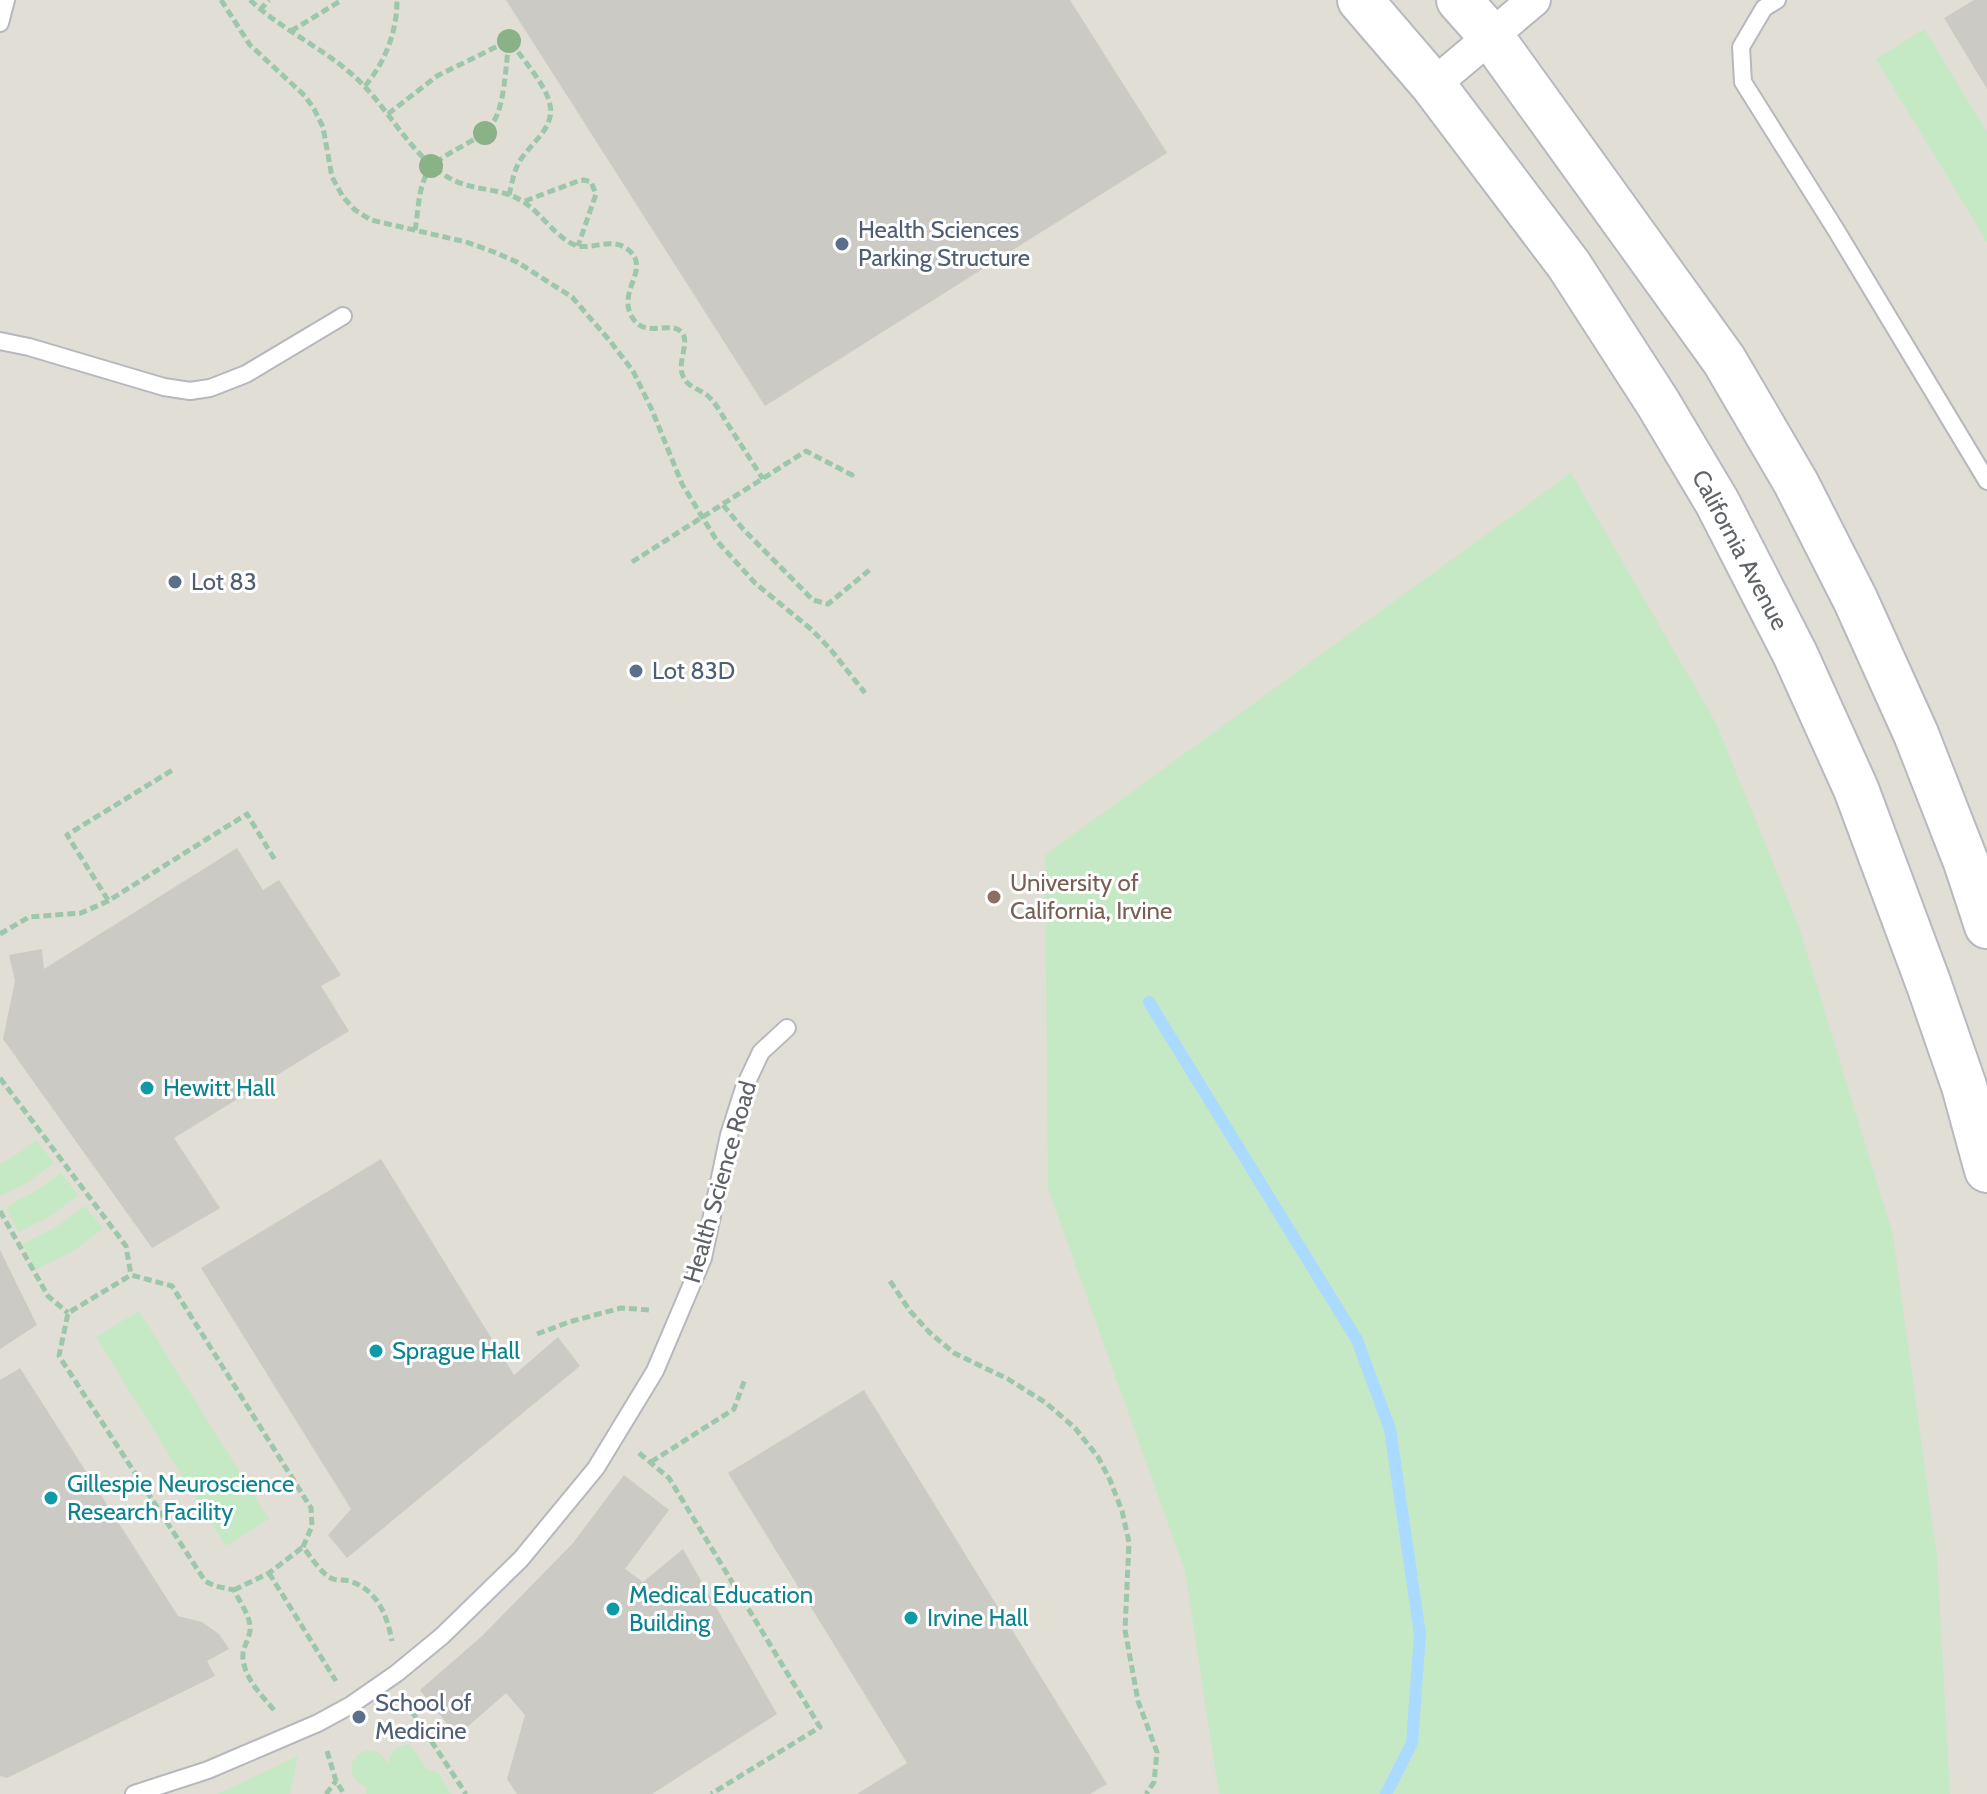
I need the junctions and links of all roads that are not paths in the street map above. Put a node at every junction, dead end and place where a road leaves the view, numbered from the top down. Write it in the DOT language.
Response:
graph roads {
  1 [pos="6,0"];
  2 [pos="1360,0"];
  3 [pos="1459,0"];
  4 [pos="1534,0"];
  5 [pos="1777,0"];
  6 [pos="0,23"];
  7 [pos="1490,35"];
  8 [pos="1433,85"];
  9 [pos="343,316"];
  10 [pos="0,341"];
  11 [pos="1987,481"];
  12 [pos="1987,926"];
  13 [pos="787,1028"];
  14 [pos="1987,1170"];
  15 [pos="134,1794"];
  1 -- 6 [label="lane"];
  2 -- 8 [label="street, California Avenue"];
  3 -- 7 [label="street"];
  4 -- 7 [label="street"];
  5 -- 11 [label="lane"];
  7 -- 8 [label="street"];
  7 -- 12 [label="street"];
  8 -- 14 [label="street, California Avenue"];
  9 -- 10 [label="lane"];
  13 -- 15 [label="lane, Health Science Road"];
}
